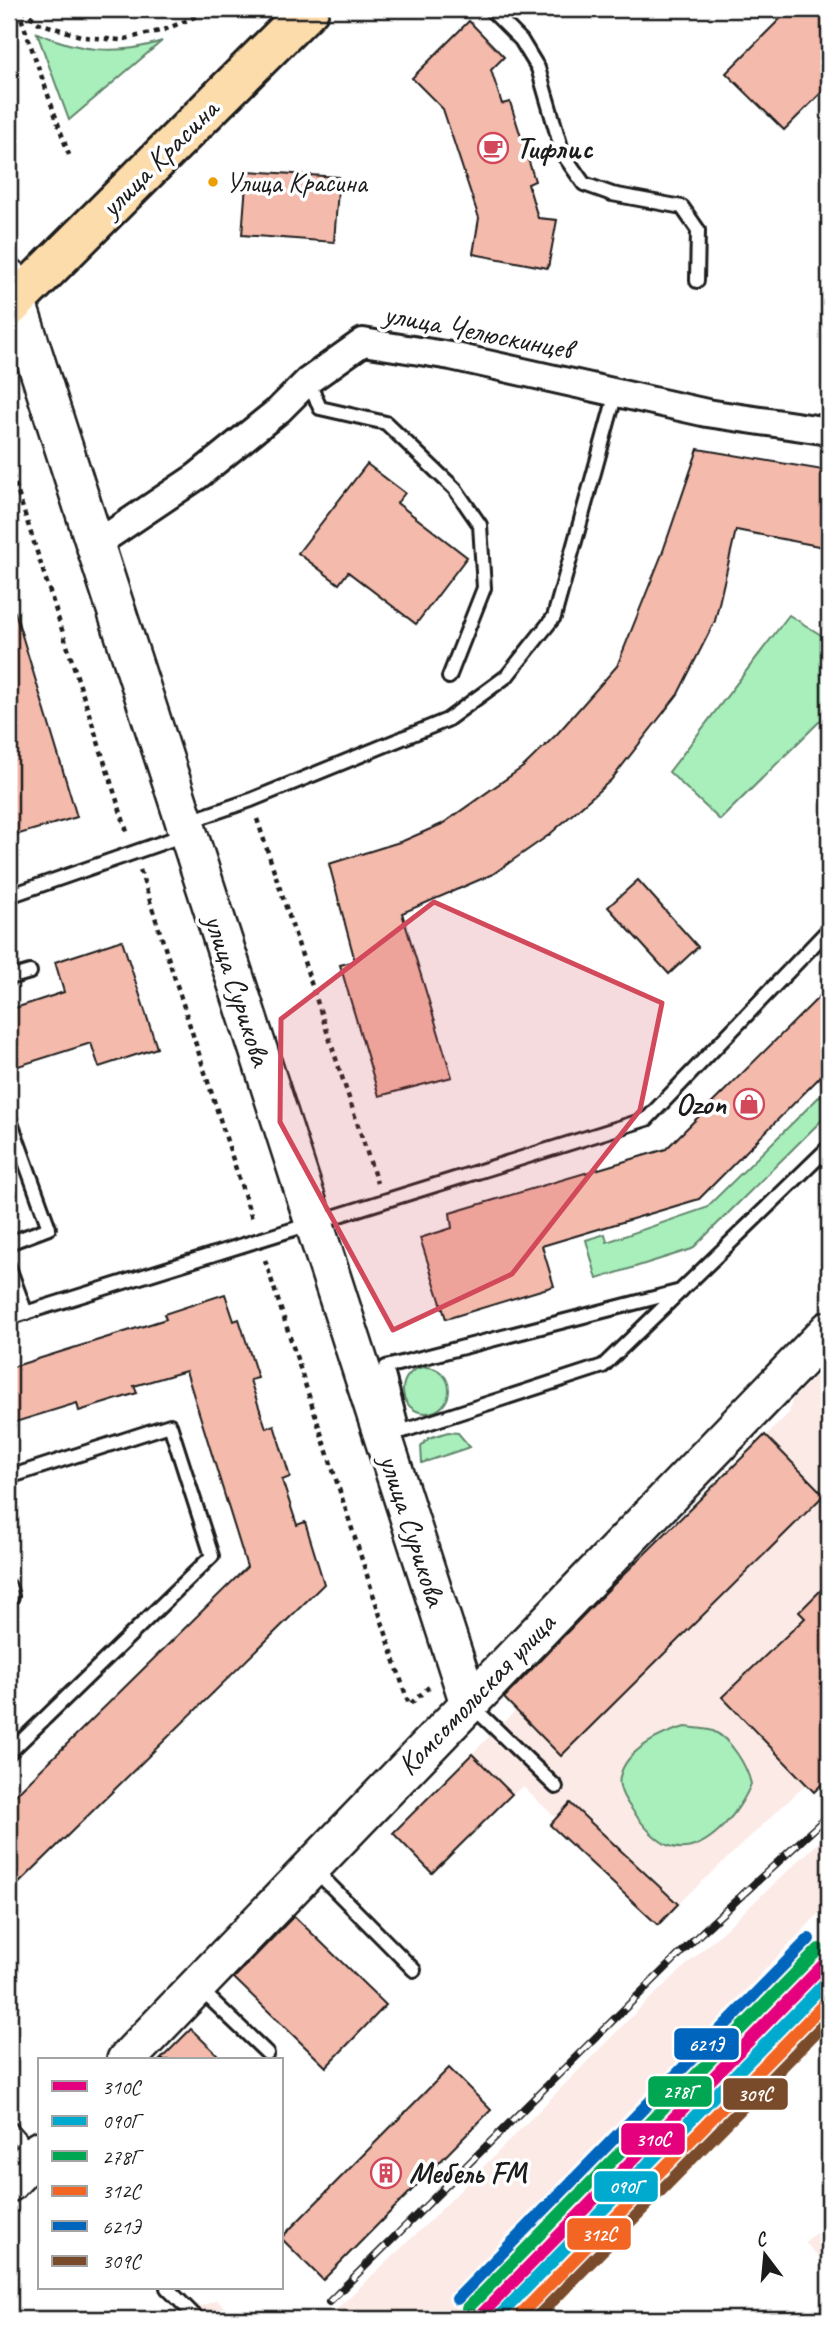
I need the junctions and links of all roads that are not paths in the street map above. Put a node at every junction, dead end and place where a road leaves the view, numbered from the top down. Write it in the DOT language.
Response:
graph roads {
  1 [pos="309,9"];
  2 [pos="489,9"];
  3 [pos="697,281"];
  4 [pos="11,295"];
  5 [pos="308,381"];
  6 [pos="616,393"];
  7 [pos="829,431"];
  8 [pos="95,545"];
  9 [pos="449,677"];
  10 [pos="186,828"];
  11 [pos="9,896"];
  12 [pos="829,929"];
  13 [pos="30,972"];
  14 [pos="9,978"];
  15 [pos="9,1117"];
  16 [pos="829,1147"];
  17 [pos="313,1222"];
  18 [pos="9,1243"];
  19 [pos="9,1267"];
  20 [pos="681,1291"];
  21 [pos="26,1313"];
  22 [pos="9,1318"];
  23 [pos="829,1330"];
  24 [pos="9,1477"];
  25 [pos="9,1586"];
  26 [pos="9,1600"];
  27 [pos="468,1703"];
  28 [pos="9,1753"];
  29 [pos="556,1787"];
  30 [pos="311,1866"];
  31 [pos="414,1970"];
  32 [pos="197,1986"];
  33 [pos="267,2053"];
  34 [pos="128,2058"];
  35 [pos="9,2127"];
  36 [pos="38,2156"];
  37 [pos="9,2183"];
  38 [pos="169,2290"];
  39 [pos="198,2319"];
  1 -- 4 [label="main road, улица Красина"];
  2 -- 3 [label="lane"];
  4 -- 8 [label="street, улица Сурикова"];
  5 -- 6 [label="street, улица Челюскинцев"];
  5 -- 8 [label="street, улица Челюскинцев"];
  5 -- 9 [label="lane"];
  6 -- 7 [label="street, улица Челюскинцев"];
  6 -- 10 [label="lane"];
  8 -- 10 [label="street, улица Сурикова"];
  10 -- 11 [label="lane"];
  10 -- 17 [label="street, улица Сурикова"];
  12 -- 17 [label="lane"];
  13 -- 14 [label="lane"];
  15 -- 18 [label="lane"];
  16 -- 20 [label="lane"];
  17 -- 21 [label="lane"];
  17 -- 27 [label="street, улица Сурикова"];
  19 -- 21 [label="lane"];
  20 -- 20 [label="lane"];
  21 -- 22 [label="lane"];
  23 -- 27 [label="street, Комсомольская улица"];
  24 -- 28 [label="lane"];
  25 -- 26 [label="lane"];
  27 -- 29 [label="lane"];
  27 -- 30 [label="street, Комсомольская улица"];
  30 -- 31 [label="lane"];
  30 -- 32 [label="street, Комсомольская улица"];
  32 -- 33 [label="lane"];
  32 -- 34 [label="street, Комсомольская улица"];
  35 -- 36 [label="lane"];
  36 -- 37 [label="street"];
  38 -- 39 [label="lane"];
}
